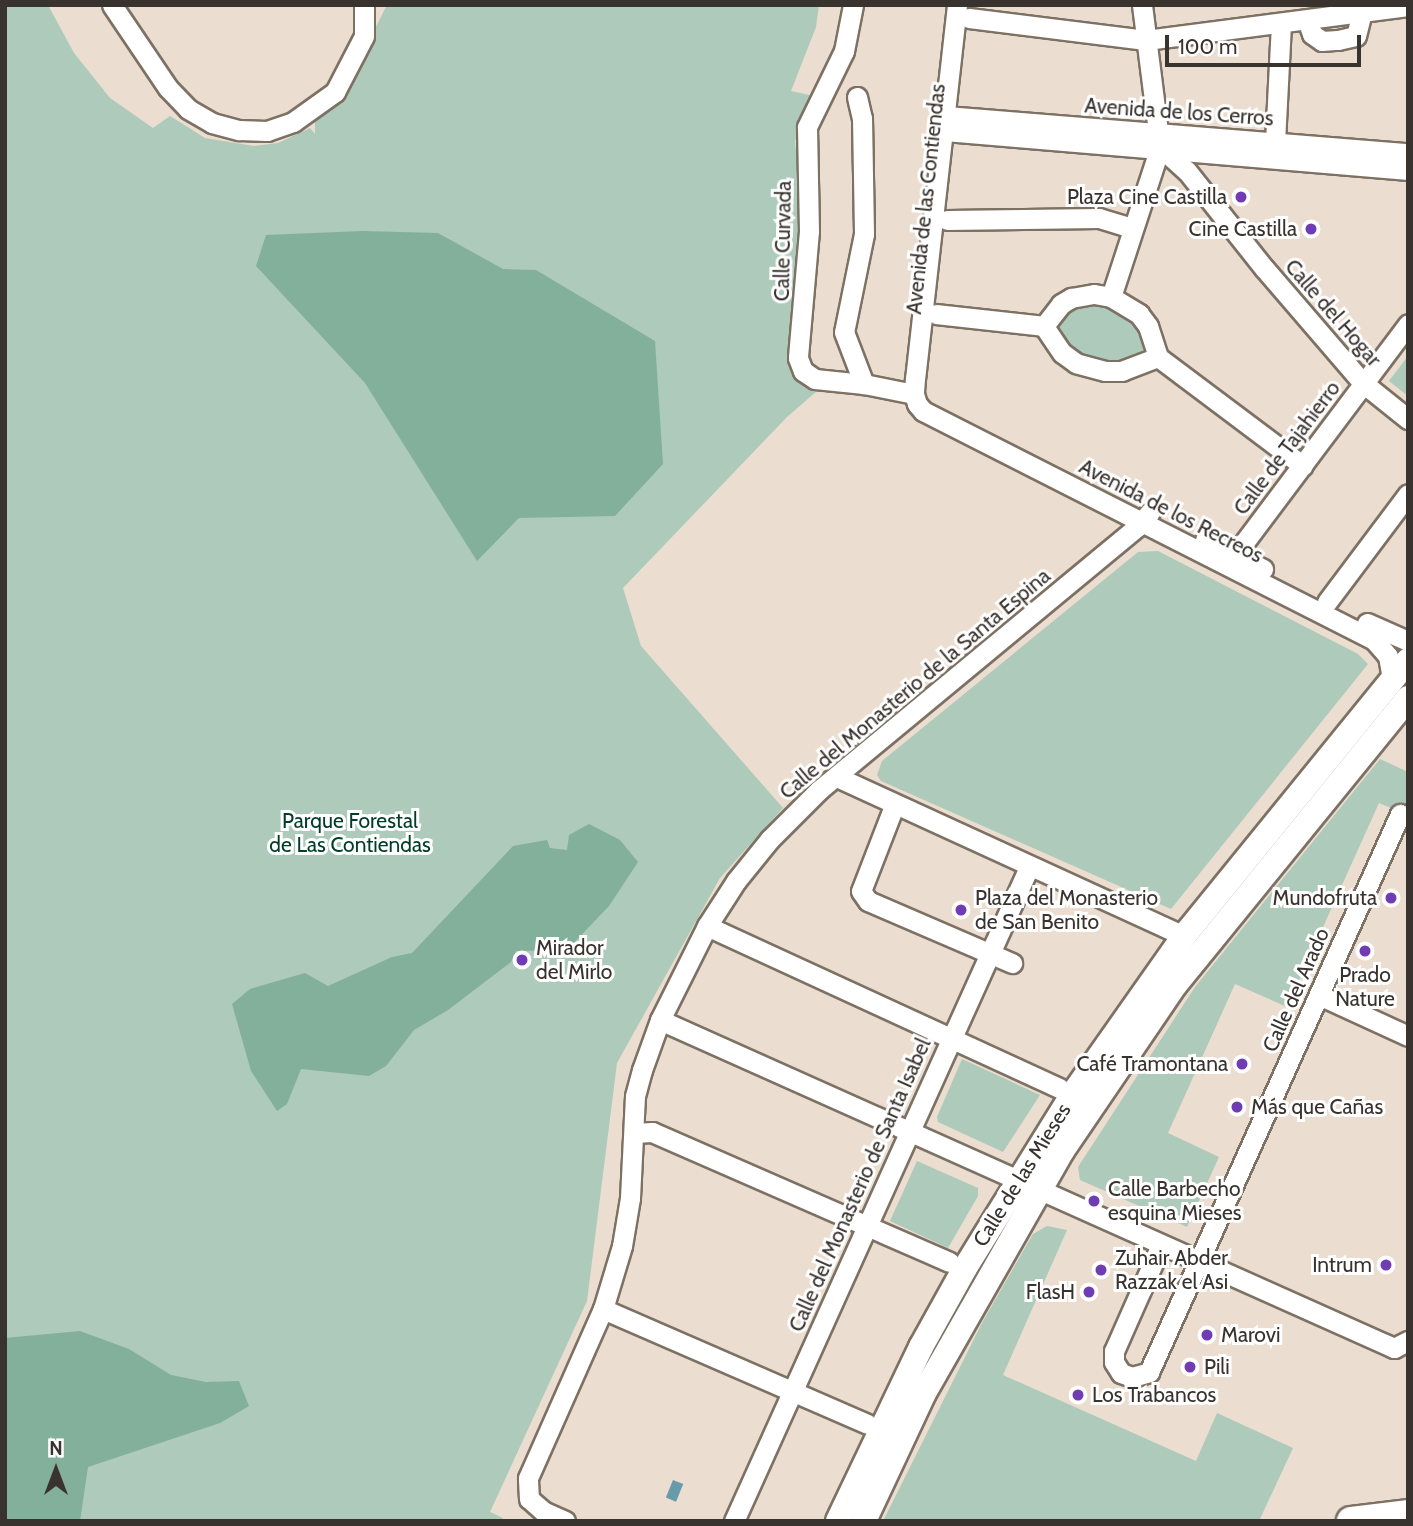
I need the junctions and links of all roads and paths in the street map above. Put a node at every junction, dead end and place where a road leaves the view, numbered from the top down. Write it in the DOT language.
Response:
graph roads {
  1 [pos="112,5"];
  2 [pos="364,5"];
  3 [pos="853,5"];
  4 [pos="1142,5"];
  5 [pos="1408,6"];
  6 [pos="965,10"];
  7 [pos="1334,10"];
  8 [pos="1362,12"];
  9 [pos="1307,20"];
  10 [pos="1281,23"];
  11 [pos="1146,40"];
  12 [pos="858,97"];
  13 [pos="952,124"];
  14 [pos="1275,142"];
  15 [pos="1196,151"];
  16 [pos="1408,153"];
  17 [pos="1157,154"];
  18 [pos="1408,170"];
  19 [pos="1187,171"];
  20 [pos="947,220"];
  21 [pos="1132,228"];
  22 [pos="1111,297"];
  23 [pos="936,314"];
  24 [pos="1408,324"];
  25 [pos="1044,326"];
  26 [pos="1158,357"];
  27 [pos="1363,383"];
  28 [pos="864,384"];
  29 [pos="920,396"];
  30 [pos="1408,419"];
  31 [pos="1303,466"];
  32 [pos="1408,494"];
  33 [pos="1146,517"];
  34 [pos="1231,560"];
  35 [pos="1327,602"];
  36 [pos="1408,641"];
  37 [pos="1404,677"];
  38 [pos="1398,716"];
  39 [pos="837,777"];
  40 [pos="894,806"];
  41 [pos="1400,814"];
  42 [pos="1028,867"];
  43 [pos="1228,918"];
  44 [pos="707,926"];
  45 [pos="1184,936"];
  46 [pos="989,953"];
  47 [pos="1012,963"];
  48 [pos="1175,985"];
  49 [pos="1319,995"];
  50 [pos="660,1020"];
  51 [pos="1408,1036"];
  52 [pos="951,1039"];
  53 [pos="1059,1088"];
  54 [pos="909,1132"];
  55 [pos="634,1133"];
  56 [pos="1057,1160"];
  57 [pos="1029,1186"];
  58 [pos="1065,1202"];
  59 [pos="866,1226"];
  60 [pos="1161,1245"];
  61 [pos="1199,1261"];
  62 [pos="949,1262"];
  63 [pos="603,1309"];
  64 [pos="1401,1345"];
  65 [pos="792,1392"];
  66 [pos="867,1424"];
  67 [pos="1408,1514"];
  68 [pos="565,1521"];
  69 [pos="734,1521"];
  70 [pos="838,1521"];
  71 [pos="864,1521"];
  72 [pos="1351,1521"];
  1 -- 2 [label="street"];
  3 -- 28 [label="street, Calle Curvada"];
  4 -- 11 [label="street"];
  5 -- 8 [label="street"];
  6 -- 11 [label="street"];
  6 -- 13 [label="street, Avenida de las Contiendas"];
  7 -- 8 [label="street"];
  7 -- 9 [label="street"];
  8 -- 9 [label="street"];
  9 -- 10 [label="street"];
  10 -- 11 [label="street"];
  10 -- 14 [label="street"];
  11 -- 17 [label="street"];
  12 -- 28 [label="street"];
  13 -- 17 [label="street, Avenida de los Cerros"];
  13 -- 17 [label="street, Avenida de los Cerros"];
  13 -- 20 [label="street, Avenida de las Contiendas"];
  13 -- 29 [label="street, Avenida de las Contiendas"];
  14 -- 16 [label="street, Avenida de los Cerros"];
  14 -- 17 [label="street, Avenida de los Cerros"];
  15 -- 17 [label="street, Avenida de los Cerros"];
  15 -- 18 [label="street, Avenida de los Cerros"];
  15 -- 19 [label="street, Avenida de los Cerros"];
  17 -- 19 [label="street, Calle del Hogar"];
  17 -- 21 [label="street"];
  19 -- 27 [label="street, Calle del Hogar"];
  20 -- 21 [label="street"];
  20 -- 23 [label="street, Avenida de las Contiendas"];
  21 -- 22 [label="street"];
  22 -- 25 [label="street"];
  22 -- 26 [label="street"];
  23 -- 25 [label="street"];
  23 -- 29 [label="street, Avenida de las Contiendas"];
  24 -- 27 [label="street, Calle de Tajahierro"];
  25 -- 26 [label="street"];
  26 -- 31 [label="street"];
  27 -- 30 [label="street, Calle del Hogar"];
  27 -- 31 [label="street, Calle de Tajahierro"];
  28 -- 29 [label="street, Calle Curvada"];
  29 -- 33 [label="street, Avenida de los Recreos"];
  31 -- 34 [label="street, Calle de Tajahierro"];
  32 -- 35 [label="street"];
  33 -- 34 [label="street, Avenida de los Recreos"];
  33 -- 39 [label="street, Calle del Monasterio de la Santa Espina"];
  34 -- 35 [label="street, Avenida de los Recreos"];
  34 -- 37 [label="street, Avenida de los Recreos"];
  35 -- 36 [label="street, Avenida de los Recreos"];
  37 -- 38 [label="main road, Calle de las Mieses"];
  37 -- 45 [label="main road"];
  38 -- 43 [label="main road, Calle de las Mieses"];
  39 -- 40 [label="street"];
  39 -- 44 [label="street, Calle del Monasterio de la Santa Espina"];
  40 -- 42 [label="street"];
  40 -- 46 [label="street"];
  41 -- 49 [label="street, Calle del Arado"];
  42 -- 45 [label="street"];
  42 -- 46 [label="street, Calle del Monasterio de Santa Isabel"];
  43 -- 45 [label="main road"];
  43 -- 48 [label="main road, Calle de las Mieses"];
  44 -- 50 [label="street, Calle del Monasterio de la Santa Espina"];
  44 -- 52 [label="street"];
  45 -- 48 [label="main road"];
  45 -- 57 [label="main road"];
  46 -- 47 [label="street"];
  46 -- 52 [label="street, Calle del Monasterio de Santa Isabel"];
  48 -- 56 [label="main road, Calle de las Mieses"];
  49 -- 51 [label="street"];
  49 -- 61 [label="street, Calle del Arado"];
  50 -- 54 [label="street"];
  50 -- 55 [label="street, Calle del Monasterio de la Santa Espina"];
  52 -- 53 [label="street"];
  52 -- 54 [label="street, Calle del Monasterio de Santa Isabel"];
  54 -- 57 [label="street"];
  54 -- 59 [label="street, Calle del Monasterio de Santa Isabel"];
  55 -- 59 [label="street"];
  55 -- 63 [label="street, Calle del Monasterio de la Santa Espina"];
  56 -- 57 [label="main road, Calle de las Mieses"];
  56 -- 58 [label="street"];
  57 -- 58 [label="street"];
  57 -- 70 [label="main road"];
  57 -- 71 [label="main road, Calle de las Mieses"];
  58 -- 60 [label="street"];
  59 -- 62 [label="street"];
  59 -- 65 [label="street, Calle del Monasterio de Santa Isabel"];
  60 -- 61 [label="street"];
  60 -- 61 [label="street, Calle del Arado"];
  61 -- 64 [label="street"];
  63 -- 65 [label="street"];
  63 -- 68 [label="street, Calle del Monasterio de la Santa Espina"];
  65 -- 66 [label="street"];
  65 -- 69 [label="street, Calle del Monasterio de Santa Isabel"];
  67 -- 72 [label="highway"];
}
